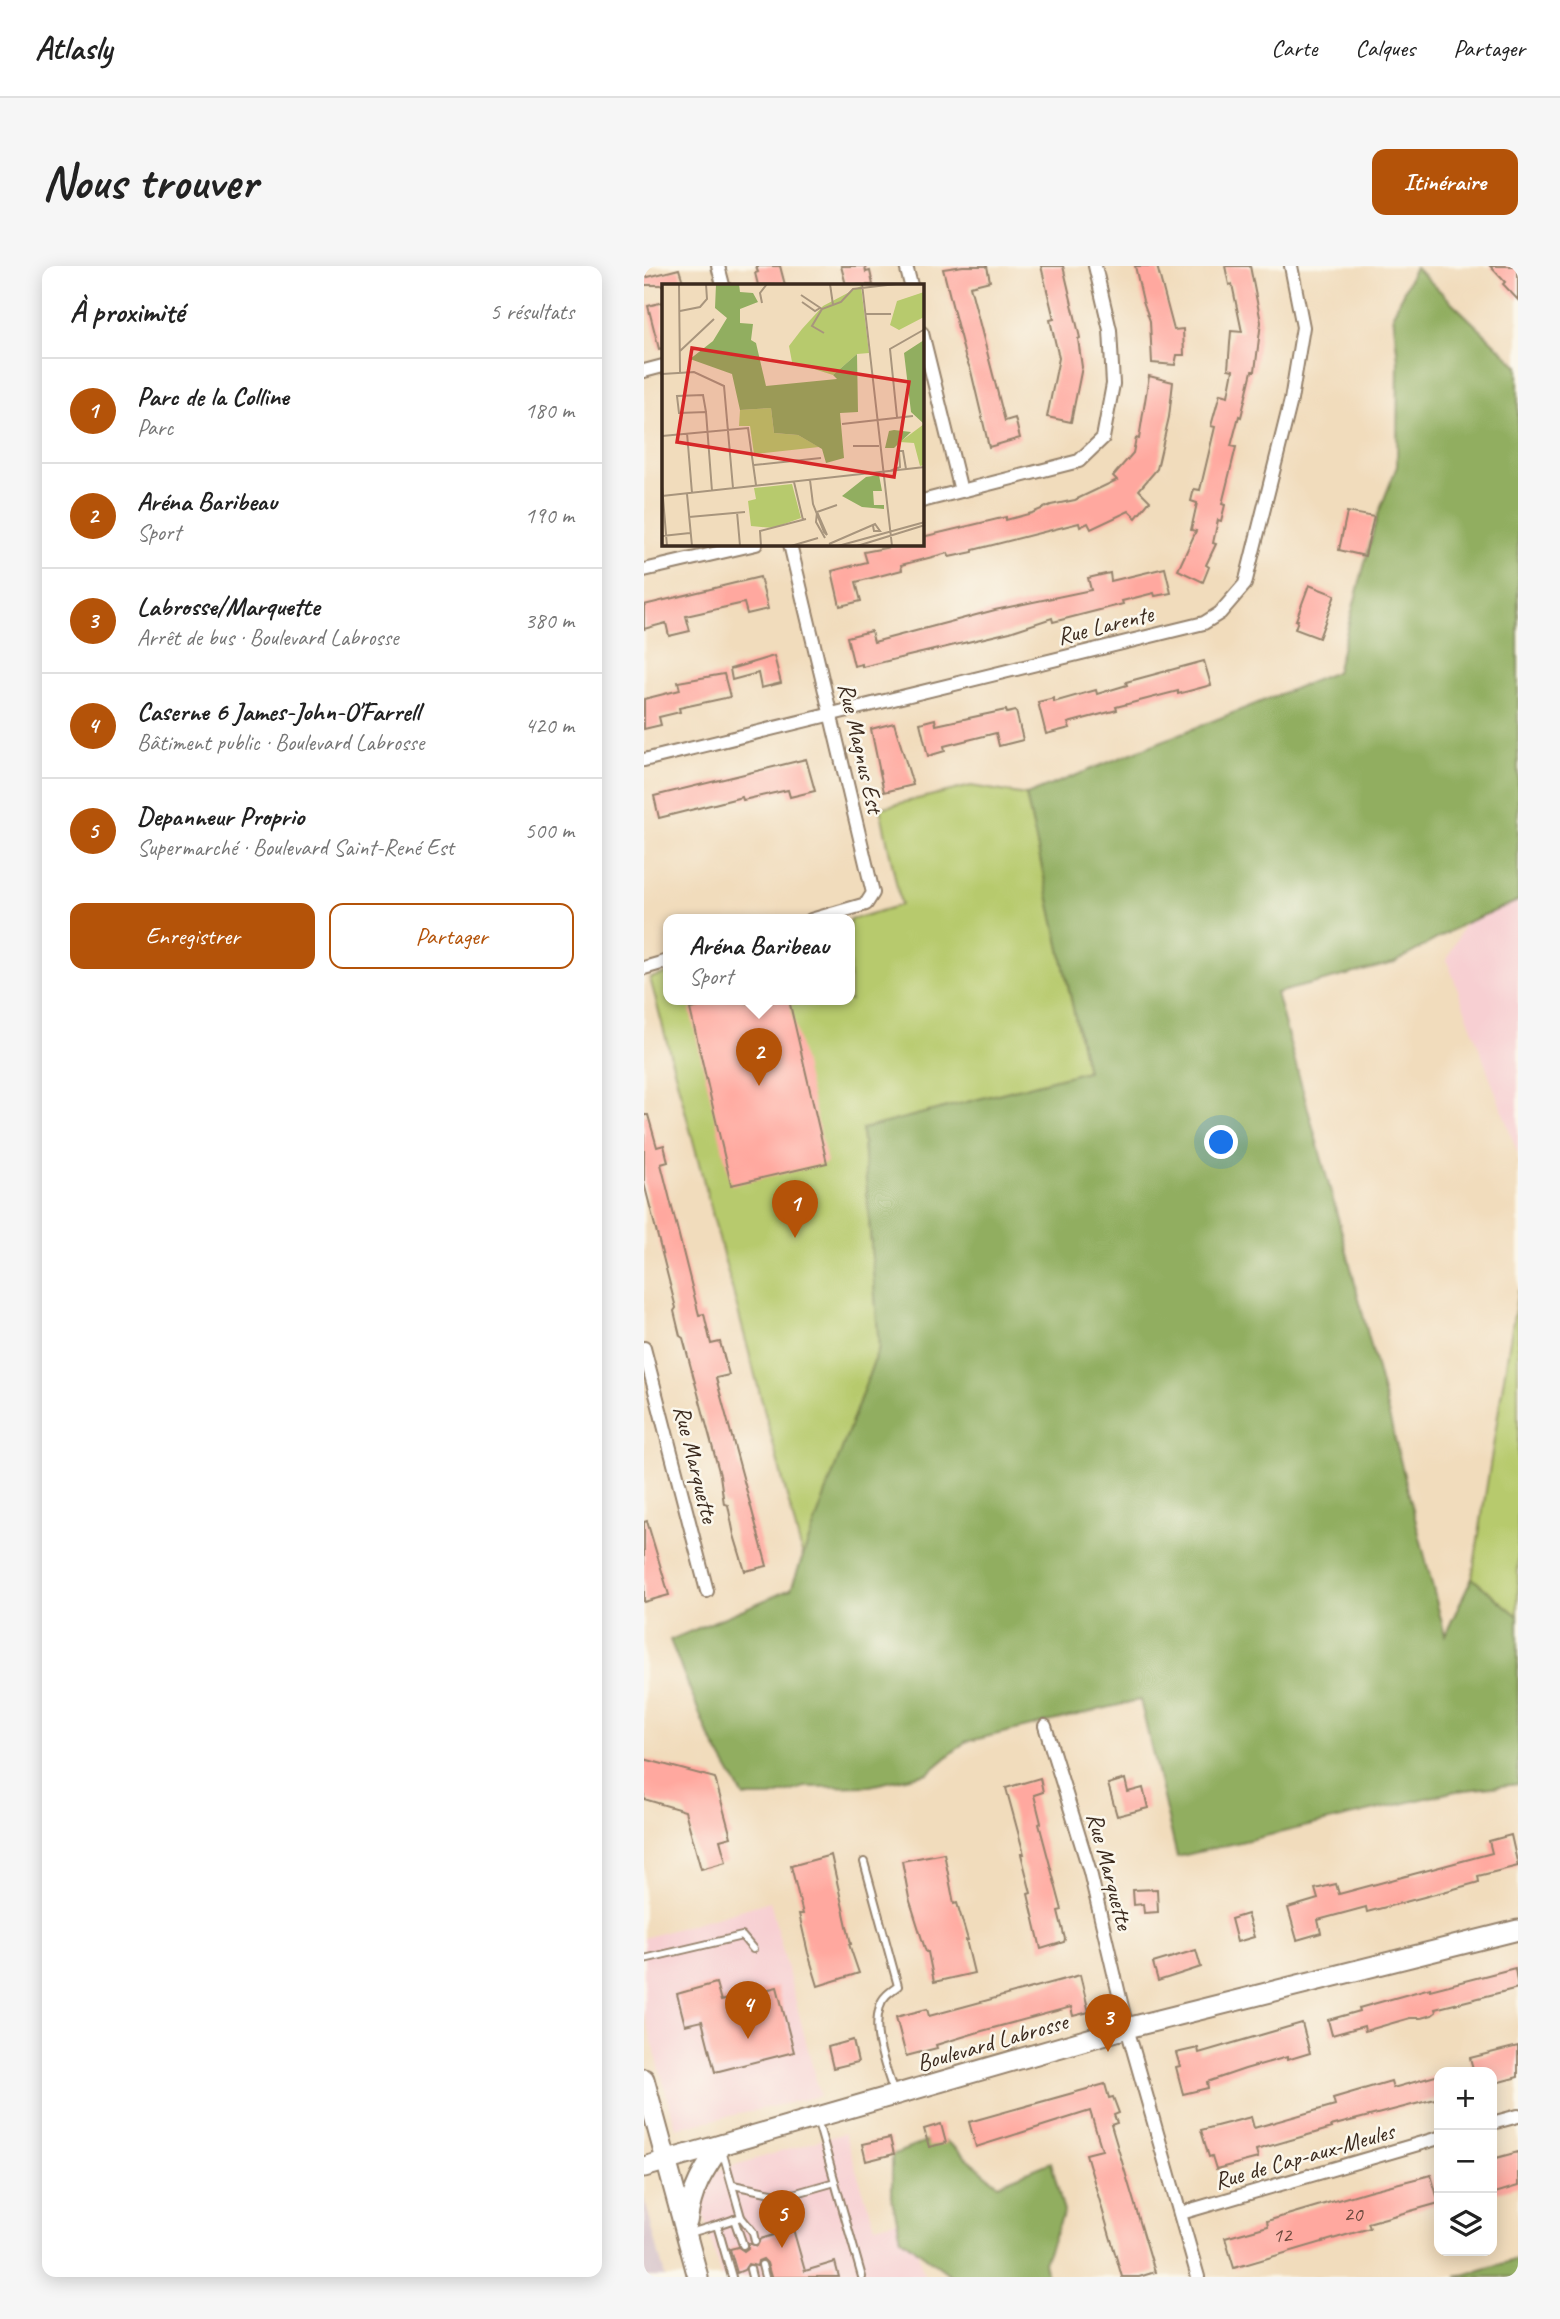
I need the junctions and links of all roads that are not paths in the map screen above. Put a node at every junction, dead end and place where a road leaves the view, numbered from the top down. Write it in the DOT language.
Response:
graph roads {
  1 [pos="718,266"];
  2 [pos="906,266"];
  3 [pos="1095,266"];
  4 [pos="1291,266"];
  5 [pos="723,284"];
  6 [pos="911,284"];
  7 [pos="924,341"];
  8 [pos="662,366"];
  9 [pos="644,371"];
  10 [pos="961,491"];
  11 [pos="924,500"];
  12 [pos="746,546"];
  13 [pos="790,546"];
  14 [pos="644,570"];
  15 [pos="831,713"];
  16 [pos="644,760"];
  17 [pos="832,914"];
  18 [pos="663,962"];
  19 [pos="644,968"];
  20 [pos="644,1348"];
  21 [pos="707,1591"];
  22 [pos="1045,1726"];
  23 [pos="864,1863"];
  24 [pos="1518,1930"];
  25 [pos="753,1949"];
  26 [pos="644,1959"];
  27 [pos="1127,2028"];
  28 [pos="644,2079"];
  29 [pos="894,2095"];
  30 [pos="1518,2116"];
  31 [pos="817,2118"];
  32 [pos="1497,2122"];
  33 [pos="1434,2139"];
  34 [pos="721,2145"];
  35 [pos="666,2160"];
  36 [pos="644,2167"];
  37 [pos="835,2182"];
  38 [pos="733,2185"];
  39 [pos="1181,2213"];
  40 [pos="738,2218"];
  41 [pos="717,2225"];
  42 [pos="686,2234"];
  43 [pos="755,2241"];
  44 [pos="743,2245"];
  45 [pos="762,2265"];
  46 [pos="750,2269"];
  47 [pos="698,2277"];
  48 [pos="732,2277"];
  49 [pos="752,2277"];
  50 [pos="765,2277"];
  51 [pos="862,2277"];
  52 [pos="1198,2277"];
  1 -- 5 [label="street"];
  2 -- 6 [label="street"];
  3 -- 10 [label="street"];
  4 -- 15 [label="street, Rue Larente"];
  7 -- 10 [label="street"];
  8 -- 9 [label="street"];
  10 -- 11 [label="street"];
  12 -- 14 [label="street"];
  13 -- 15 [label="street, Rue Magnus Est"];
  15 -- 16 [label="street, Rue Larente"];
  15 -- 17 [label="street, Rue Magnus Est"];
  18 -- 19 [label="street"];
  20 -- 21 [label="street, Rue Marquette"];
  22 -- 27 [label="street, Rue Marquette"];
  23 -- 29 [label="lane"];
  24 -- 27 [label="main road, Boulevard Labrosse"];
  25 -- 26 [label="lane"];
  27 -- 29 [label="main road, Boulevard Labrosse"];
  27 -- 39 [label="street, Rue Marquette"];
  28 -- 35 [label="main road"];
  29 -- 31 [label="main road, Boulevard Labrosse"];
  30 -- 32 [label="street"];
  31 -- 34 [label="main road, Boulevard Labrosse"];
  31 -- 37 [label="lane"];
  33 -- 39 [label="street, Rue de Cap-aux-Meules"];
  34 -- 35 [label="main road, Boulevard Labrosse"];
  34 -- 38 [label="lane"];
  34 -- 42 [label="main road"];
  35 -- 36 [label="main road, Boulevard Labrosse"];
  35 -- 42 [label="main road"];
  37 -- 38 [label="lane"];
  37 -- 51 [label="lane"];
  38 -- 40 [label="lane"];
  39 -- 52 [label="street, Rue Marquette"];
  40 -- 41 [label="lane"];
  40 -- 43 [label="lane"];
  40 -- 44 [label="lane"];
  41 -- 42 [label="lane"];
  41 -- 48 [label="lane"];
  42 -- 47 [label="main road"];
  45 -- 50 [label="lane"];
  46 -- 49 [label="lane"];
}
